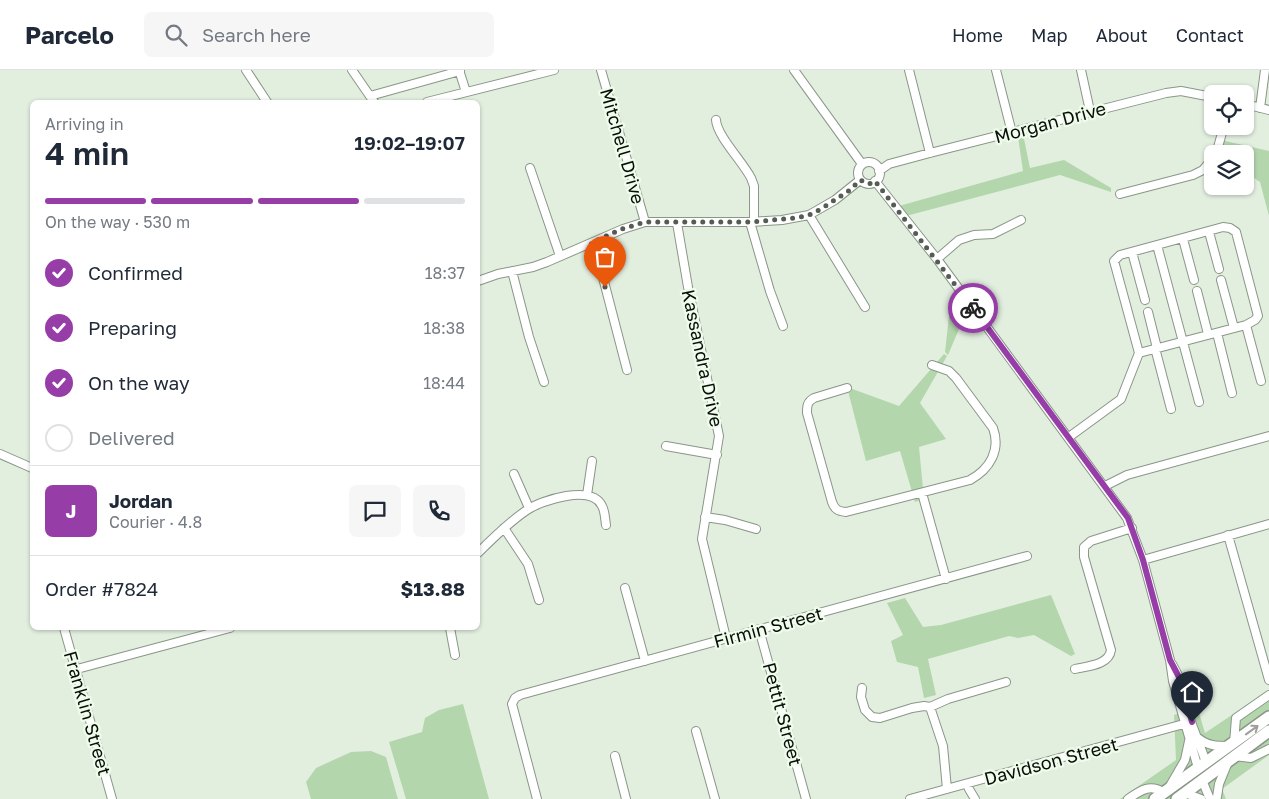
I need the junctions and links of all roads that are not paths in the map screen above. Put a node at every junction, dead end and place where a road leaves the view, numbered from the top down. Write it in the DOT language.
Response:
graph roads {
  1 [pos="246,70"];
  2 [pos="352,70"];
  3 [pos="554,70"];
  4 [pos="601,70"];
  5 [pos="794,70"];
  6 [pos="909,70"];
  7 [pos="996,70"];
  8 [pos="1081,70"];
  9 [pos="1265,70"];
  10 [pos="460,71"];
  11 [pos="466,92"];
  12 [pos="1204,96"];
  13 [pos="266,100"];
  14 [pos="372,100"];
  15 [pos="435,100"];
  16 [pos="1254,106"];
  17 [pos="1260,108"];
  18 [pos="1269,110"];
  19 [pos="1090,111"];
  20 [pos="716,120"];
  21 [pos="1012,132"];
  22 [pos="930,153"];
  23 [pos="873,163"];
  24 [pos="862,164"];
  25 [pos="889,164"];
  26 [pos="530,168"];
  27 [pos="1204,169"];
  28 [pos="879,171"];
  29 [pos="860,180"];
  30 [pos="875,181"];
  31 [pos="1120,194"];
  32 [pos="809,215"];
  33 [pos="1021,220"];
  34 [pos="645,222"];
  35 [pos="752,222"];
  36 [pos="677,224"];
  37 [pos="1209,232"];
  38 [pos="1183,239"];
  39 [pos="591,243"];
  40 [pos="1157,246"];
  41 [pos="1132,252"];
  42 [pos="560,256"];
  43 [pos="937,259"];
  44 [pos="1219,269"];
  45 [pos="512,271"];
  46 [pos="480,280"];
  47 [pos="1194,280"];
  48 [pos="1221,280"];
  49 [pos="1197,291"];
  50 [pos="1145,300"];
  51 [pos="865,307"];
  52 [pos="1148,312"];
  53 [pos="1246,325"];
  54 [pos="783,326"];
  55 [pos="1234,328"];
  56 [pos="1212,334"];
  57 [pos="1182,341"];
  58 [pos="1156,348"];
  59 [pos="1139,353"];
  60 [pos="932,365"];
  61 [pos="627,370"];
  62 [pos="1261,381"];
  63 [pos="544,382"];
  64 [pos="847,388"];
  65 [pos="1232,393"];
  66 [pos="1199,402"];
  67 [pos="1171,408"];
  68 [pos="1269,436"];
  69 [pos="1069,437"];
  70 [pos="666,446"];
  71 [pos="0,454"];
  72 [pos="717,455"];
  73 [pos="592,461"];
  74 [pos="30,467"];
  75 [pos="514,474"];
  76 [pos="1105,486"];
  77 [pos="922,493"];
  78 [pos="587,495"];
  79 [pos="529,508"];
  80 [pos="705,517"];
  81 [pos="1269,524"];
  82 [pos="606,525"];
  83 [pos="504,528"];
  84 [pos="1132,528"];
  85 [pos="756,529"];
  86 [pos="1228,535"];
  87 [pos="480,551"];
  88 [pos="1027,556"];
  89 [pos="1143,560"];
  90 [pos="946,579"];
  91 [pos="625,588"];
  92 [pos="539,600"];
  93 [pos="759,629"];
  94 [pos="65,630"];
  95 [pos="222,630"];
  96 [pos="450,630"];
  97 [pos="726,638"];
  98 [pos="455,655"];
  99 [pos="645,662"];
  100 [pos="76,669"];
  101 [pos="1075,669"];
  102 [pos="1269,680"];
  103 [pos="1006,682"];
  104 [pos="862,688"];
  105 [pos="1269,695"];
  106 [pos="930,708"];
  107 [pos="1269,717"];
  108 [pos="1188,723"];
  109 [pos="696,731"];
  110 [pos="1269,731"];
  111 [pos="1193,737"];
  112 [pos="1269,749"];
  113 [pos="1232,751"];
  114 [pos="614,756"];
  115 [pos="1202,765"];
  116 [pos="1207,777"];
  117 [pos="967,784"];
  118 [pos="947,789"];
  119 [pos="1162,794"];
  120 [pos="1181,797"];
  121 [pos="1215,798"];
  122 [pos="112,799"];
  123 [pos="537,799"];
  124 [pos="626,799"];
  125 [pos="715,799"];
  126 [pos="806,799"];
  127 [pos="910,799"];
  128 [pos="976,799"];
  129 [pos="1128,799"];
  130 [pos="1201,799"];
  1 -- 13 [label="street"];
  2 -- 14 [label="street"];
  3 -- 11 [label="street"];
  4 -- 34 [label="street, Mitchell Drive"];
  5 -- 24 [label="street"];
  6 -- 22 [label="street"];
  7 -- 21 [label="street"];
  8 -- 19 [label="street"];
  9 -- 17 [label="street"];
  10 -- 11 [label="street"];
  10 -- 14 [label="street"];
  11 -- 15 [label="street"];
  12 -- 19 [label="street, Morgan Drive"];
  16 -- 17 [label="street"];
  17 -- 18 [label="street"];
  19 -- 21 [label="street, Morgan Drive"];
  20 -- 35 [label="street"];
  21 -- 22 [label="street, Morgan Drive"];
  22 -- 25 [label="street, Morgan Drive"];
  23 -- 24 [label="street"];
  23 -- 25 [label="street, Morgan Drive"];
  23 -- 28 [label="street"];
  24 -- 29 [label="street"];
  25 -- 28 [label="street, Morgan Drive"];
  26 -- 42 [label="street"];
  27 -- 31 [label="street"];
  28 -- 30 [label="street"];
  29 -- 30 [label="street"];
  29 -- 32 [label="street"];
  30 -- 43 [label="street"];
  32 -- 35 [label="street"];
  32 -- 51 [label="street"];
  33 -- 43 [label="street"];
  34 -- 36 [label="street"];
  34 -- 39 [label="street"];
  35 -- 36 [label="street"];
  35 -- 54 [label="street"];
  36 -- 72 [label="street, Kassandra Drive"];
  37 -- 38 [label="street"];
  37 -- 44 [label="street"];
  37 -- 53 [label="street"];
  38 -- 40 [label="street"];
  38 -- 47 [label="street"];
  39 -- 42 [label="street"];
  39 -- 61 [label="street"];
  40 -- 41 [label="street"];
  40 -- 57 [label="street"];
  41 -- 50 [label="street"];
  41 -- 59 [label="street"];
  42 -- 45 [label="street"];
  43 -- 69 [label="street"];
  45 -- 46 [label="street"];
  45 -- 63 [label="street"];
  48 -- 55 [label="street"];
  49 -- 56 [label="street"];
  52 -- 58 [label="street"];
  53 -- 55 [label="street"];
  53 -- 62 [label="street"];
  55 -- 56 [label="street"];
  56 -- 57 [label="street"];
  56 -- 65 [label="street"];
  57 -- 58 [label="street"];
  57 -- 66 [label="street"];
  58 -- 59 [label="street"];
  58 -- 67 [label="street"];
  59 -- 69 [label="street"];
  60 -- 77 [label="street"];
  64 -- 77 [label="street"];
  68 -- 76 [label="street"];
  69 -- 76 [label="street"];
  70 -- 72 [label="street"];
  71 -- 74 [label="street"];
  72 -- 80 [label="street, Kassandra Drive"];
  73 -- 78 [label="street"];
  75 -- 79 [label="street"];
  76 -- 84 [label="street"];
  77 -- 90 [label="street"];
  78 -- 79 [label="street"];
  78 -- 82 [label="street"];
  79 -- 83 [label="street"];
  80 -- 85 [label="street"];
  80 -- 97 [label="street, Kassandra Drive"];
  81 -- 86 [label="street"];
  83 -- 87 [label="street"];
  83 -- 92 [label="street"];
  84 -- 89 [label="street"];
  84 -- 101 [label="street"];
  86 -- 89 [label="street"];
  86 -- 102 [label="street"];
  88 -- 90 [label="street, Firmin Street"];
  89 -- 108 [label="street"];
  90 -- 93 [label="street, Firmin Street"];
  91 -- 99 [label="street"];
  93 -- 97 [label="street, Firmin Street"];
  93 -- 126 [label="street, Pettit Street"];
  94 -- 100 [label="street, Franklin Street"];
  95 -- 100 [label="street"];
  96 -- 98 [label="street"];
  97 -- 99 [label="street, Firmin Street"];
  99 -- 123 [label="street, Firmin Street"];
  100 -- 122 [label="street, Franklin Street"];
  103 -- 106 [label="street"];
  104 -- 106 [label="street"];
  105 -- 113 [label="street"];
  106 -- 118 [label="street"];
  113 -- 107 [label="highway, one-way"];
  108 -- 111 [label="street"];
  108 -- 117 [label="street, Davidson Street"];
  109 -- 125 [label="street"];
  110 -- 113 [label="highway"];
  111 -- 113 [label="street"];
  111 -- 115 [label="street"];
  111 -- 119 [label="street"];
  112 -- 113 [label="street"];
  113 -- 115 [label="highway"];
  113 -- 116 [label="highway"];
  113 -- 121 [label="street"];
  114 -- 124 [label="street"];
  115 -- 116 [label="highway"];
  115 -- 119 [label="highway"];
  116 -- 120 [label="highway"];
  116 -- 121 [label="street"];
  117 -- 118 [label="street, Davidson Street"];
  117 -- 128 [label="street"];
  118 -- 127 [label="street, Davidson Street"];
  119 -- 129 [label="street"];
  120 -- 130 [label="street"];
}
